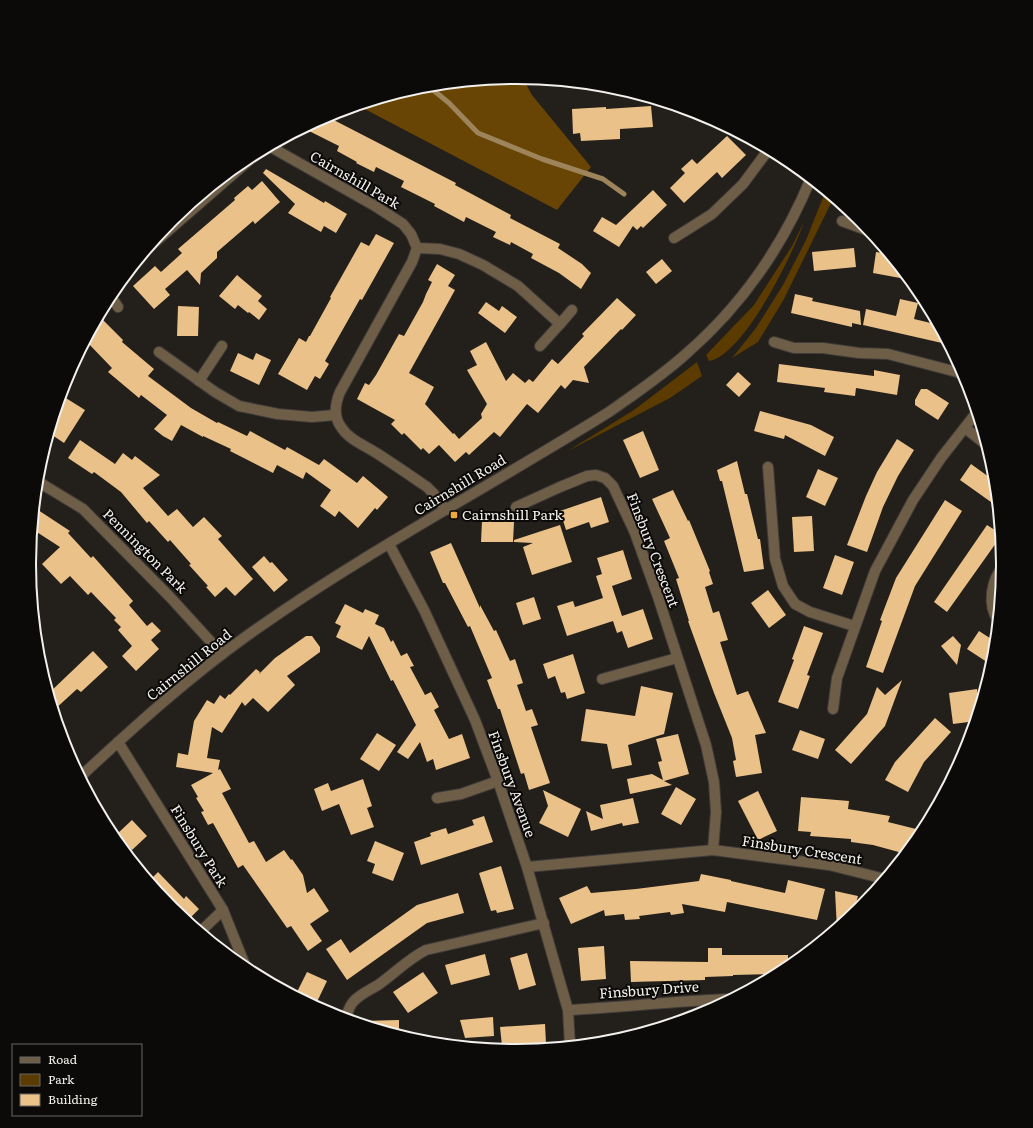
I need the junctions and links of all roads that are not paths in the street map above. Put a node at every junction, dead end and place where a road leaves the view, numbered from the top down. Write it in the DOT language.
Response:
graph roads {
  1 [pos="274,149"];
  2 [pos="766,153"];
  3 [pos="809,183"];
  4 [pos="842,221"];
  5 [pos="859,227"];
  6 [pos="674,238"];
  7 [pos="417,248"];
  8 [pos="114,301"];
  9 [pos="118,307"];
  10 [pos="572,310"];
  11 [pos="560,324"];
  12 [pos="774,342"];
  13 [pos="222,346"];
  14 [pos="540,346"];
  15 [pos="159,352"];
  16 [pos="956,372"];
  17 [pos="199,381"];
  18 [pos="335,415"];
  19 [pos="973,417"];
  20 [pos="965,428"];
  21 [pos="981,441"];
  22 [pos="768,467"];
  23 [pos="43,484"];
  24 [pos="516,508"];
  25 [pos="446,510"];
  26 [pos="389,544"];
  27 [pos="997,576"];
  28 [pos="995,611"];
  29 [pos="854,626"];
  30 [pos="222,654"];
  31 [pos="677,658"];
  32 [pos="602,679"];
  33 [pos="833,709"];
  34 [pos="118,742"];
  35 [pos="84,772"];
  36 [pos="498,781"];
  37 [pos="437,798"];
  38 [pos="713,850"];
  39 [pos="527,867"];
  40 [pos="881,878"];
  41 [pos="222,910"];
  42 [pos="544,923"];
  43 [pos="204,928"];
  44 [pos="242,958"];
  45 [pos="719,999"];
  46 [pos="568,1010"];
  47 [pos="347,1013"];
  48 [pos="570,1041"];
  1 -- 7 [label="street, Cairnshill Park"];
  2 -- 6 [label="street"];
  3 -- 25 [label="street, Cairnshill Road"];
  4 -- 5 [label="street"];
  7 -- 11 [label="street"];
  7 -- 18 [label="street"];
  8 -- 9 [label="street"];
  10 -- 11 [label="street"];
  11 -- 14 [label="street"];
  12 -- 16 [label="street"];
  13 -- 17 [label="street"];
  15 -- 17 [label="street"];
  17 -- 18 [label="street"];
  18 -- 25 [label="street"];
  19 -- 20 [label="street"];
  20 -- 21 [label="street"];
  20 -- 29 [label="street"];
  22 -- 29 [label="street"];
  23 -- 30 [label="street, Pennington Park"];
  24 -- 31 [label="street, Finsbury Crescent"];
  25 -- 26 [label="street, Cairnshill Road"];
  26 -- 30 [label="street, Cairnshill Road"];
  26 -- 36 [label="street, Finsbury Avenue"];
  27 -- 28 [label="street"];
  29 -- 33 [label="street"];
  30 -- 34 [label="street, Cairnshill Road"];
  31 -- 32 [label="street"];
  31 -- 38 [label="street, Finsbury Crescent"];
  34 -- 35 [label="street, Cairnshill Road"];
  34 -- 41 [label="street, Finsbury Park"];
  36 -- 37 [label="street"];
  36 -- 39 [label="street, Finsbury Avenue"];
  38 -- 39 [label="street, Finsbury Crescent"];
  38 -- 40 [label="street, Finsbury Crescent"];
  39 -- 42 [label="street, Finsbury Avenue"];
  41 -- 43 [label="street"];
  41 -- 44 [label="street, Finsbury Park"];
  42 -- 46 [label="street, Finsbury Avenue"];
  42 -- 47 [label="street"];
  45 -- 46 [label="street, Finsbury Drive"];
  46 -- 48 [label="street, Finsbury Avenue"];
}
